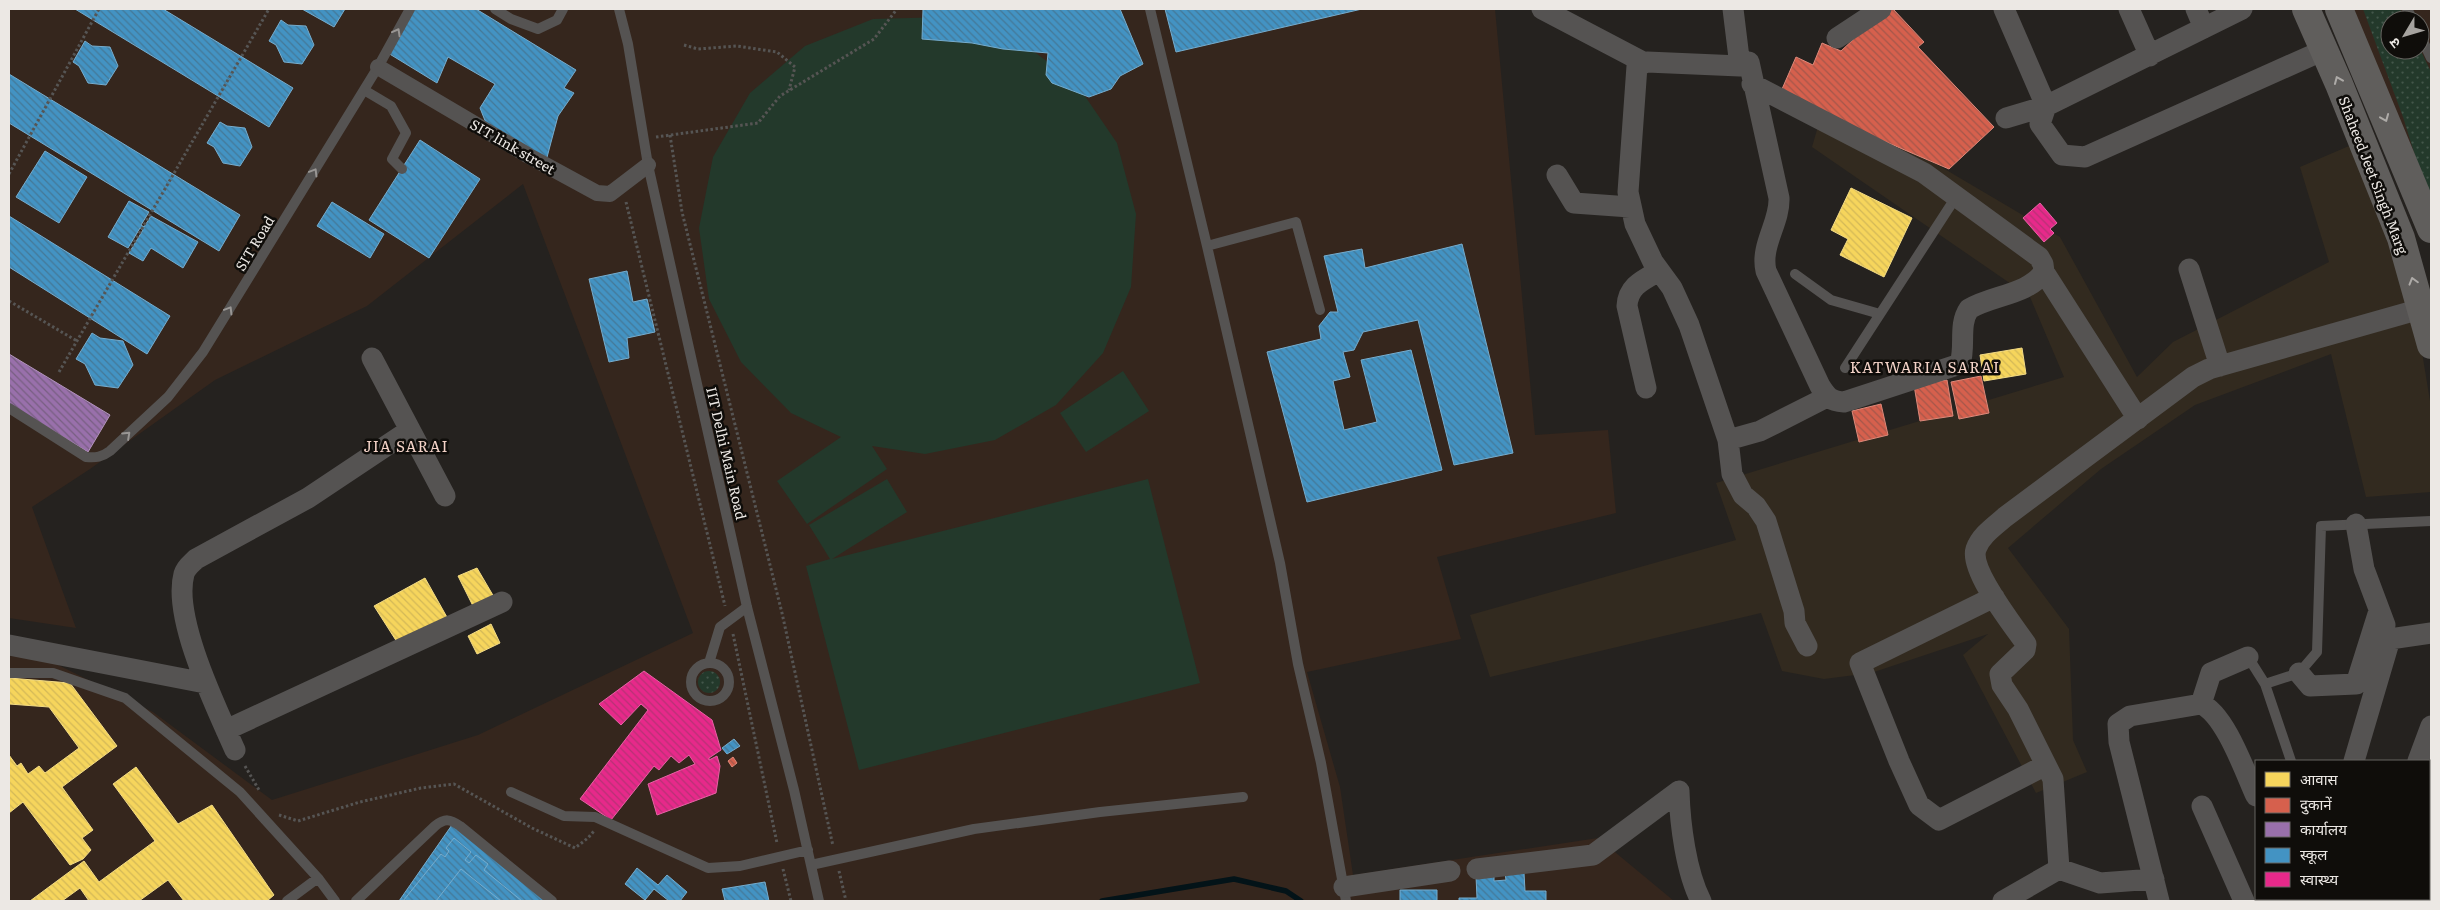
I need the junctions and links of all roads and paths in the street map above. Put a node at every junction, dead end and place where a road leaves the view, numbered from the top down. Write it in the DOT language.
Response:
graph roads {
  1 [pos="99,9"];
  2 [pos="269,9"];
  3 [pos="410,9"];
  4 [pos="495,9"];
  5 [pos="564,9"];
  6 [pos="619,9"];
  7 [pos="897,9"];
  8 [pos="1150,9"];
  9 [pos="1542,9"];
  10 [pos="1732,9"];
  11 [pos="1881,9"];
  12 [pos="2004,9"];
  13 [pos="2130,9"];
  14 [pos="2242,9"];
  15 [pos="2306,9"];
  16 [pos="2339,9"];
  17 [pos="2200,18"];
  18 [pos="1837,38"];
  19 [pos="684,45"];
  20 [pos="2324,50"];
  21 [pos="2150,56"];
  22 [pos="1643,62"];
  23 [pos="1740,66"];
  24 [pos="378,67"];
  25 [pos="1752,84"];
  26 [pos="364,90"];
  27 [pos="789,90"];
  28 [pos="2046,106"];
  29 [pos="2006,118"];
  30 [pos="670,135"];
  31 [pos="642,139"];
  32 [pos="648,165"];
  33 [pos="402,169"];
  34 [pos="9,174"];
  35 [pos="1558,175"];
  36 [pos="622,184"];
  37 [pos="1956,197"];
  38 [pos="1630,207"];
  39 [pos="2431,227"];
  40 [pos="1207,246"];
  41 [pos="2189,269"];
  42 [pos="1659,270"];
  43 [pos="2044,272"];
  44 [pos="1795,274"];
  45 [pos="9,301"];
  46 [pos="2426,307"];
  47 [pos="1320,310"];
  48 [pos="1880,314"];
  49 [pos="77,341"];
  50 [pos="2431,345"];
  51 [pos="372,358"];
  52 [pos="2220,366"];
  53 [pos="1845,368"];
  54 [pos="59,372"];
  55 [pos="1646,388"];
  56 [pos="1827,397"];
  57 [pos="9,408"];
  58 [pos="2138,419"];
  59 [pos="410,430"];
  60 [pos="1728,440"];
  61 [pos="445,496"];
  62 [pos="2431,521"];
  63 [pos="2356,524"];
  64 [pos="1994,597"];
  65 [pos="502,602"];
  66 [pos="747,607"];
  67 [pos="2379,611"];
  68 [pos="728,620"];
  69 [pos="2431,633"];
  70 [pos="2390,639"];
  71 [pos="9,645"];
  72 [pos="1807,646"];
  73 [pos="2248,658"];
  74 [pos="709,664"];
  75 [pos="9,673"];
  76 [pos="2299,673"];
  77 [pos="205,683"];
  78 [pos="2264,684"];
  79 [pos="2202,704"];
  80 [pos="2431,726"];
  81 [pos="226,730"];
  82 [pos="235,750"];
  83 [pos="2291,760"];
  84 [pos="2354,760"];
  85 [pos="2418,760"];
  86 [pos="2046,765"];
  87 [pos="511,792"];
  88 [pos="2255,794"];
  89 [pos="262,796"];
  90 [pos="1243,797"];
  91 [pos="2202,806"];
  92 [pos="270,812"];
  93 [pos="602,820"];
  94 [pos="808,850"];
  95 [pos="780,856"];
  96 [pos="836,859"];
  97 [pos="811,865"];
  98 [pos="1477,869"];
  99 [pos="2059,869"];
  100 [pos="1450,871"];
  101 [pos="318,878"];
  102 [pos="2154,879"];
  103 [pos="1345,894"];
  104 [pos="287,901"];
  105 [pos="335,901"];
  106 [pos="356,901"];
  107 [pos="552,901"];
  108 [pos="792,901"];
  109 [pos="819,901"];
  110 [pos="846,901"];
  111 [pos="1701,901"];
  112 [pos="2003,901"];
  113 [pos="2159,901"];
  114 [pos="2244,901"];
  1 -- 34 [label="path"];
  2 -- 49 [label="path"];
  24 -- 3 [label="lane, SIT Road, one-way"];
  4 -- 5 [label="lane"];
  6 -- 31 [label="lane, IIT Delhi Main Road"];
  7 -- 27 [label="path"];
  8 -- 40 [label="lane"];
  9 -- 22 [label="street"];
  10 -- 23 [label="street"];
  11 -- 18 [label="street"];
  12 -- 28 [label="street"];
  13 -- 21 [label="street"];
  14 -- 17 [label="street"];
  15 -- 20 [label="main road, Shaheed Jeet Singh Marg"];
  16 -- 39 [label="main road, one-way"];
  17 -- 21 [label="street"];
  19 -- 27 [label="path"];
  20 -- 28 [label="street"];
  46 -- 20 [label="main road, Shaheed Jeet Singh Marg, one-way"];
  21 -- 28 [label="street"];
  22 -- 23 [label="street"];
  22 -- 38 [label="street"];
  23 -- 25 [label="street"];
  24 -- 26 [label="lane, SIT Road"];
  24 -- 36 [label="street, SIT link street"];
  25 -- 37 [label="street"];
  25 -- 56 [label="street"];
  26 -- 33 [label="lane"];
  57 -- 26 [label="lane, SIT Road, one-way"];
  27 -- 30 [label="path"];
  28 -- 29 [label="street"];
  30 -- 31 [label="path"];
  30 -- 96 [label="path"];
  31 -- 32 [label="lane, IIT Delhi Main Road"];
  32 -- 36 [label="street, SIT link street"];
  32 -- 66 [label="lane, IIT Delhi Main Road"];
  35 -- 38 [label="street"];
  36 -- 68 [label="path"];
  37 -- 43 [label="street"];
  37 -- 48 [label="lane"];
  38 -- 42 [label="street"];
  40 -- 47 [label="lane"];
  40 -- 103 [label="lane"];
  41 -- 52 [label="street"];
  42 -- 55 [label="street"];
  42 -- 60 [label="street"];
  43 -- 56 [label="street"];
  43 -- 58 [label="street"];
  44 -- 48 [label="lane"];
  45 -- 49 [label="path"];
  46 -- 50 [label="main road, Shaheed Jeet Singh Marg"];
  46 -- 52 [label="street"];
  48 -- 53 [label="lane"];
  49 -- 54 [label="path"];
  51 -- 59 [label="street"];
  52 -- 58 [label="street"];
  56 -- 60 [label="street"];
  58 -- 64 [label="street"];
  59 -- 61 [label="street"];
  59 -- 77 [label="street"];
  60 -- 72 [label="street"];
  62 -- 63 [label="lane"];
  63 -- 67 [label="street"];
  63 -- 76 [label="lane"];
  64 -- 86 [label="street"];
  64 -- 86 [label="street"];
  65 -- 81 [label="street"];
  66 -- 68 [label="lane"];
  66 -- 94 [label="lane, IIT Delhi Main Road"];
  67 -- 70 [label="street"];
  67 -- 76 [label="street"];
  68 -- 74 [label="lane"];
  68 -- 95 [label="path"];
  69 -- 70 [label="street"];
  70 -- 84 [label="street"];
  71 -- 77 [label="street"];
  73 -- 78 [label="lane"];
  73 -- 79 [label="street"];
  75 -- 101 [label="lane"];
  76 -- 78 [label="lane"];
  77 -- 81 [label="street"];
  78 -- 83 [label="lane"];
  79 -- 88 [label="street"];
  79 -- 102 [label="street"];
  80 -- 85 [label="street"];
  81 -- 82 [label="street"];
  82 -- 89 [label="path"];
  86 -- 99 [label="street"];
  87 -- 93 [label="lane"];
  90 -- 96 [label="lane"];
  91 -- 114 [label="street"];
  92 -- 93 [label="path"];
  93 -- 95 [label="lane"];
  94 -- 95 [label="lane"];
  94 -- 97 [label="lane, IIT Delhi Main Road"];
  95 -- 108 [label="path"];
  96 -- 97 [label="lane"];
  96 -- 110 [label="path"];
  97 -- 109 [label="lane, IIT Delhi Main Road"];
  98 -- 111 [label="street"];
  99 -- 102 [label="street"];
  99 -- 112 [label="street"];
  100 -- 103 [label="street"];
  101 -- 104 [label="lane"];
  101 -- 105 [label="lane"];
  102 -- 113 [label="street"];
  106 -- 107 [label="lane"];
}
